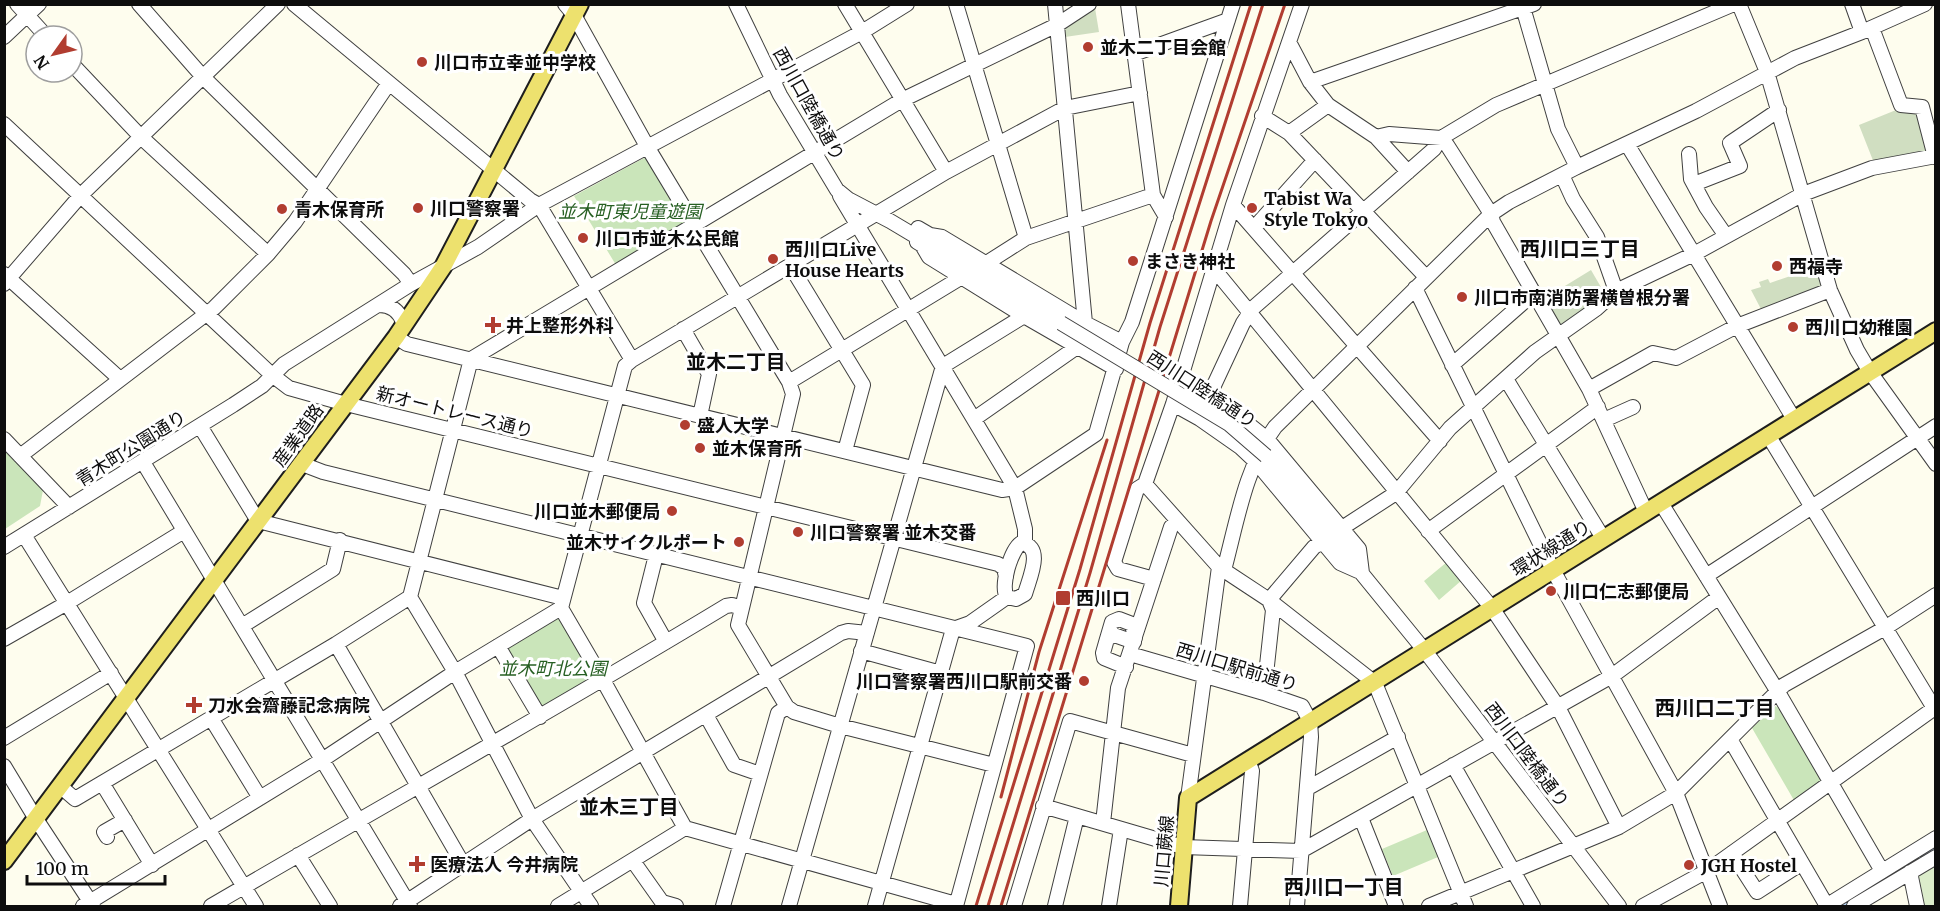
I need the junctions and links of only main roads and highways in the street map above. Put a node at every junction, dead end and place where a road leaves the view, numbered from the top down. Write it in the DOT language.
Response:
graph roads {
  1 [pos="573,8"];
  2 [pos="1935,331"];
  3 [pos="1188,798"];
  4 [pos="4,861"];
  5 [pos="1179,906"];
  1 -- 4 [label="main road, 産業道路"];
  2 -- 3 [label="main road, 環状線通り"];
  3 -- 5 [label="main road, 川口蕨線"];
}
